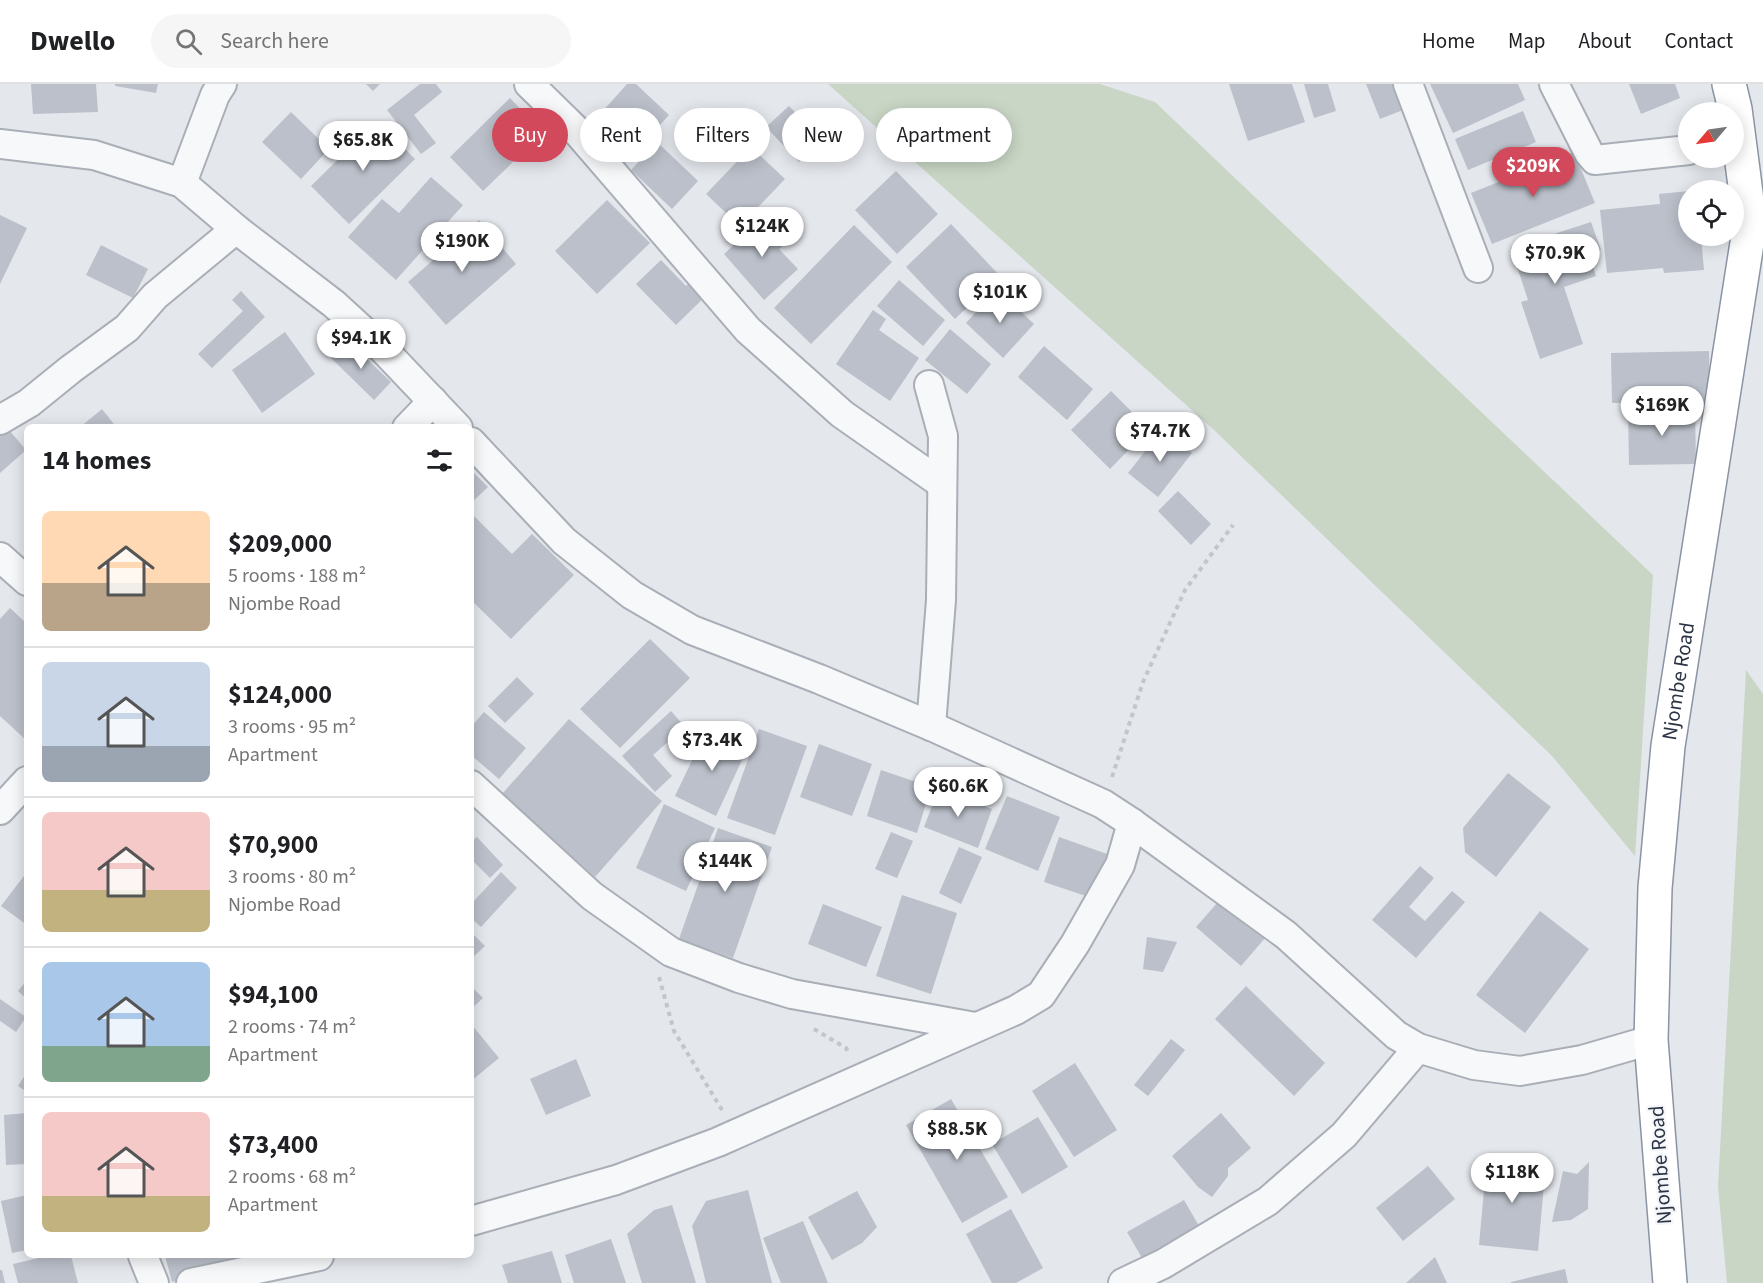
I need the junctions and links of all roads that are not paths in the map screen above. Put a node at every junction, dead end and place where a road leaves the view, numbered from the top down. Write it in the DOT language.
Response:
graph roads {
  1 [pos="222,84"];
  2 [pos="529,84"];
  3 [pos="1408,84"];
  4 [pos="1554,84"];
  5 [pos="1726,97"];
  6 [pos="0,144"];
  7 [pos="1678,151"];
  8 [pos="182,183"];
  9 [pos="236,229"];
  10 [pos="1756,230"];
  11 [pos="1478,268"];
  12 [pos="929,385"];
  13 [pos="433,401"];
  14 [pos="0,420"];
  15 [pos="411,424"];
  16 [pos="454,424"];
  17 [pos="474,445"];
  18 [pos="942,484"];
  19 [pos="0,557"];
  20 [pos="24,579"];
  21 [pos="931,726"];
  22 [pos="24,783"];
  23 [pos="474,788"];
  24 [pos="0,810"];
  25 [pos="1132,823"];
  26 [pos="975,1027"];
  27 [pos="1650,1040"];
  28 [pos="1418,1048"];
  29 [pos="474,1220"];
  30 [pos="144,1258"];
  31 [pos="310,1258"];
  32 [pos="154,1283"];
  33 [pos="191,1283"];
  34 [pos="1123,1283"];
  35 [pos="1670,1283"];
  1 -- 8 [label="street"];
  2 -- 18 [label="street"];
  3 -- 11 [label="street"];
  4 -- 7 [label="street"];
  5 -- 10 [label="highway, Njombe Road"];
  6 -- 8 [label="street"];
  8 -- 9 [label="street"];
  9 -- 13 [label="street"];
  9 -- 14 [label="street"];
  10 -- 27 [label="highway, Njombe Road"];
  12 -- 18 [label="street"];
  13 -- 15 [label="street"];
  13 -- 16 [label="street"];
  17 -- 21 [label="street"];
  18 -- 21 [label="street"];
  19 -- 20 [label="street"];
  21 -- 25 [label="street"];
  22 -- 24 [label="street"];
  23 -- 26 [label="street"];
  25 -- 26 [label="street"];
  25 -- 28 [label="street"];
  26 -- 29 [label="street"];
  27 -- 28 [label="street"];
  27 -- 35 [label="highway, Njombe Road"];
  28 -- 34 [label="street"];
  30 -- 32 [label="street"];
  31 -- 33 [label="street"];
}
